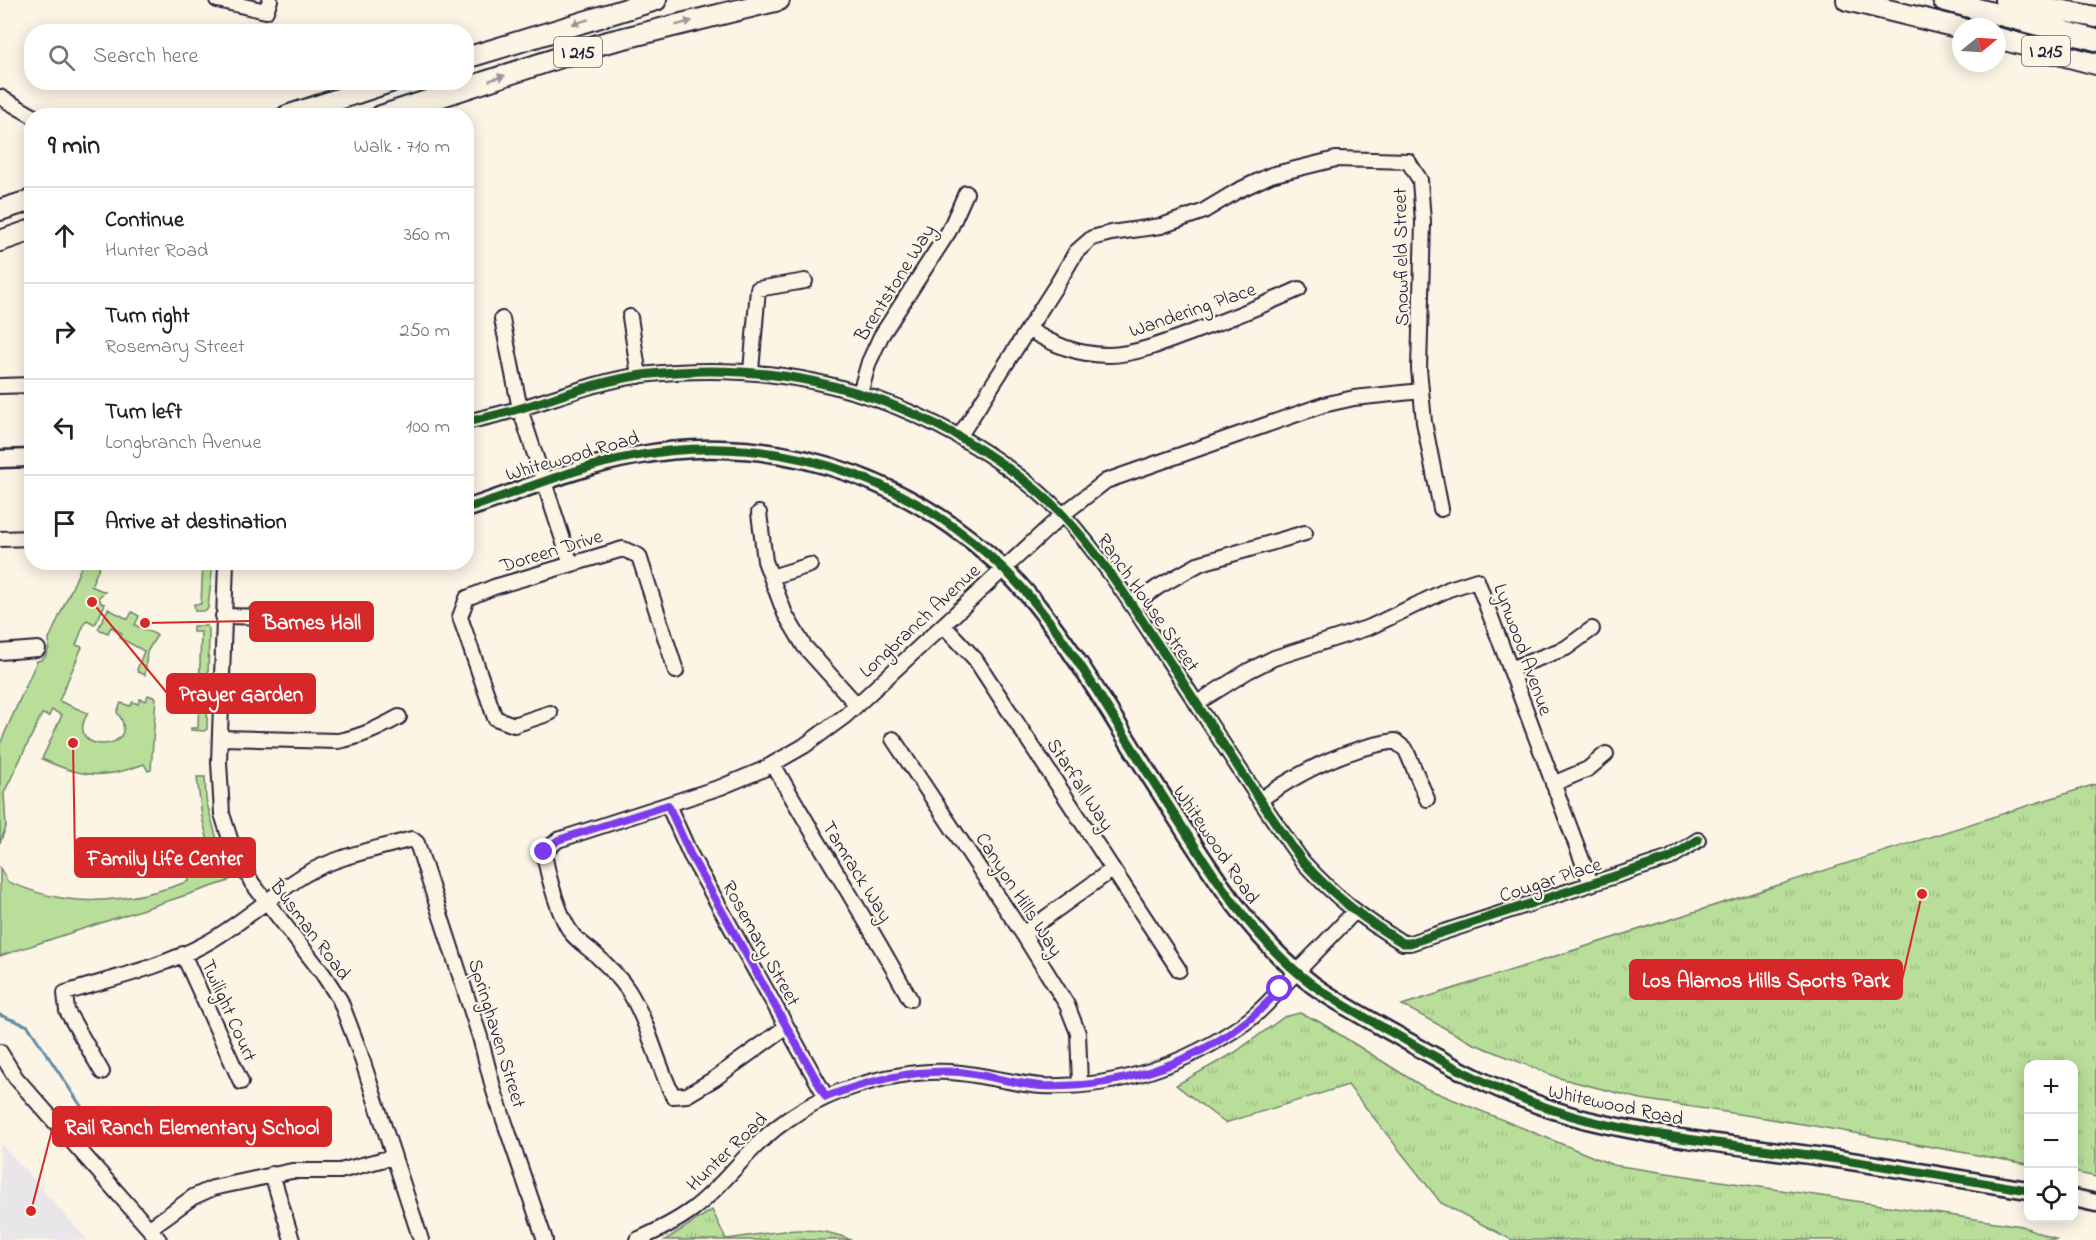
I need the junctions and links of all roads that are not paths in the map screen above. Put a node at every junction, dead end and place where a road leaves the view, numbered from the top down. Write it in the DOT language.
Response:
graph roads {
  1 [pos="217,0"];
  2 [pos="656,0"];
  3 [pos="779,0"];
  4 [pos="1847,0"];
  5 [pos="1943,0"];
  6 [pos="2006,0"];
  7 [pos="268,5"];
  8 [pos="2096,17"];
  9 [pos="1952,26"];
  10 [pos="2006,40"];
  11 [pos="2096,40"];
  12 [pos="474,56"];
  13 [pos="2096,64"];
  14 [pos="474,86"];
  15 [pos="366,90"];
  16 [pos="462,90"];
  17 [pos="0,97"];
  18 [pos="311,108"];
  19 [pos="406,108"];
  20 [pos="24,111"];
  21 [pos="966,193"];
  22 [pos="24,202"];
  23 [pos="0,210"];
  24 [pos="24,233"];
  25 [pos="0,241"];
  26 [pos="806,281"];
  27 [pos="1299,289"];
  28 [pos="630,317"];
  29 [pos="502,319"];
  30 [pos="1028,329"];
  31 [pos="751,371"];
  32 [pos="639,376"];
  33 [pos="24,385"];
  34 [pos="0,386"];
  35 [pos="1421,391"];
  36 [pos="860,393"];
  37 [pos="520,409"];
  38 [pos="474,420"];
  39 [pos="959,437"];
  40 [pos="24,458"];
  41 [pos="0,459"];
  42 [pos="544,483"];
  43 [pos="474,506"];
  44 [pos="1441,509"];
  45 [pos="759,513"];
  46 [pos="1062,515"];
  47 [pos="1305,534"];
  48 [pos="24,538"];
  49 [pos="0,539"];
  50 [pos="570,564"];
  51 [pos="810,565"];
  52 [pos="1003,568"];
  53 [pos="226,570"];
  54 [pos="771,577"];
  55 [pos="1132,605"];
  56 [pos="223,616"];
  57 [pos="319,618"];
  58 [pos="943,625"];
  59 [pos="1592,629"];
  60 [pos="38,649"];
  61 [pos="0,652"];
  62 [pos="1510,669"];
  63 [pos="676,671"];
  64 [pos="1197,703"];
  65 [pos="857,705"];
  66 [pos="550,713"];
  67 [pos="399,717"];
  68 [pos="220,738"];
  69 [pos="893,739"];
  70 [pos="1606,754"];
  71 [pos="773,764"];
  72 [pos="1553,783"];
  73 [pos="1260,799"];
  74 [pos="1427,799"];
  75 [pos="668,805"];
  76 [pos="1698,840"];
  77 [pos="1113,869"];
  78 [pos="1591,884"];
  79 [pos="266,902"];
  80 [pos="1354,912"];
  81 [pos="1023,934"];
  82 [pos="1410,943"];
  83 [pos="183,954"];
  84 [pos="1179,970"];
  85 [pos="1298,971"];
  86 [pos="910,999"];
  87 [pos="786,1027"];
  88 [pos="0,1052"];
  89 [pos="102,1072"];
  90 [pos="241,1082"];
  91 [pos="1080,1084"];
  92 [pos="826,1097"];
  93 [pos="392,1157"];
  94 [pos="272,1174"];
  95 [pos="2024,1189"];
  96 [pos="2078,1199"];
  97 [pos="2096,1203"];
  98 [pos="150,1228"];
  99 [pos="159,1240"];
  100 [pos="292,1240"];
  101 [pos="421,1240"];
  102 [pos="545,1240"];
  103 [pos="637,1240"];
  1 -- 7 [label="street"];
  2 -- 12 [label="highway, I 215, one-way"];
  14 -- 3 [label="highway, I 215, one-way"];
  4 -- 9 [label="highway"];
  5 -- 11 [label="highway, I 215"];
  6 -- 8 [label="highway"];
  10 -- 13 [label="highway, I 215"];
  15 -- 18 [label="highway"];
  19 -- 16 [label="highway, I 215, one-way"];
  17 -- 20 [label="street"];
  21 -- 36 [label="street, Brentstone Way"];
  22 -- 23 [label="highway"];
  24 -- 25 [label="highway"];
  26 -- 31 [label="street"];
  27 -- 30 [label="street, Wandering Place"];
  28 -- 32 [label="street"];
  29 -- 37 [label="street"];
  30 -- 35 [label="street, Snowfield Street"];
  30 -- 39 [label="street"];
  31 -- 32 [label="street, Ranch House Street"];
  31 -- 36 [label="street, Ranch House Street"];
  32 -- 37 [label="street, Ranch House Street"];
  33 -- 34 [label="street"];
  35 -- 44 [label="street, Snowfield Street"];
  35 -- 46 [label="street, Longbranch Avenue"];
  36 -- 39 [label="street, Ranch House Street"];
  37 -- 38 [label="street, Ranch House Street"];
  37 -- 42 [label="street"];
  39 -- 46 [label="street, Ranch House Street"];
  40 -- 41 [label="main road"];
  42 -- 43 [label="main road, Whitewood Road"];
  42 -- 50 [label="street"];
  42 -- 52 [label="main road, Whitewood Road"];
  45 -- 54 [label="street"];
  46 -- 52 [label="street, Longbranch Avenue"];
  46 -- 55 [label="street, Ranch House Street"];
  47 -- 55 [label="street"];
  48 -- 49 [label="street"];
  50 -- 63 [label="street, Doreen Drive"];
  50 -- 66 [label="street, Doreen Drive"];
  51 -- 54 [label="street"];
  52 -- 58 [label="street, Longbranch Avenue"];
  52 -- 85 [label="main road, Whitewood Road"];
  53 -- 56 [label="street, Busman Road"];
  54 -- 65 [label="street"];
  55 -- 64 [label="street, Ranch House Street"];
  56 -- 57 [label="street"];
  56 -- 68 [label="street, Busman Road"];
  58 -- 65 [label="street, Longbranch Avenue"];
  58 -- 77 [label="street, Starfall Way"];
  59 -- 62 [label="street"];
  60 -- 61 [label="street"];
  62 -- 64 [label="street, Lynwood Avenue"];
  62 -- 72 [label="street, Lynwood Avenue"];
  64 -- 73 [label="street, Ranch House Street"];
  65 -- 71 [label="street, Longbranch Avenue"];
  67 -- 68 [label="street"];
  68 -- 79 [label="street, Busman Road"];
  69 -- 81 [label="street, Canyon Hills Way"];
  70 -- 72 [label="street"];
  71 -- 75 [label="street, Longbranch Avenue"];
  71 -- 86 [label="street, Tamrack Way"];
  72 -- 78 [label="street, Lynwood Avenue"];
  73 -- 74 [label="street"];
  73 -- 80 [label="street, Ranch House Street"];
  75 -- 87 [label="street, Rosemary Street"];
  75 -- 87 [label="street, Longbranch Avenue"];
  76 -- 78 [label="street, Cougar Place"];
  77 -- 81 [label="street"];
  77 -- 84 [label="street, Starfall Way"];
  78 -- 82 [label="street, Cougar Place"];
  79 -- 83 [label="street"];
  79 -- 93 [label="street, Busman Road"];
  79 -- 102 [label="street, Springhaven Street"];
  80 -- 82 [label="street, Ranch House Street"];
  80 -- 85 [label="street, Hunter Road"];
  81 -- 91 [label="street, Canyon Hills Way"];
  83 -- 89 [label="street"];
  83 -- 90 [label="street, Twilight Court"];
  85 -- 91 [label="street, Hunter Road"];
  85 -- 95 [label="main road, Whitewood Road"];
  87 -- 92 [label="street, Rosemary Street"];
  88 -- 98 [label="street"];
  91 -- 92 [label="street, Hunter Road"];
  92 -- 103 [label="street, Hunter Road"];
  93 -- 94 [label="street"];
  93 -- 101 [label="street, Busman Road"];
  94 -- 98 [label="street"];
  94 -- 100 [label="street"];
  96 -- 97 [label="main road"];
  98 -- 99 [label="street"];
}
